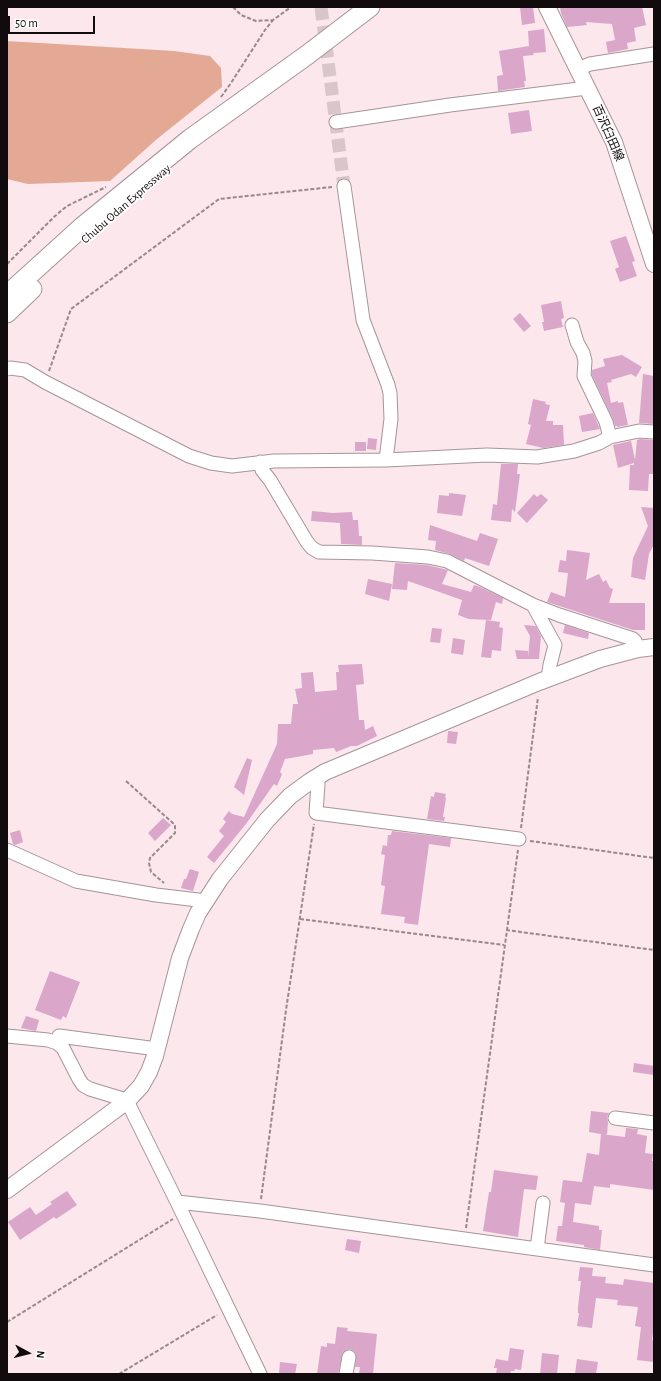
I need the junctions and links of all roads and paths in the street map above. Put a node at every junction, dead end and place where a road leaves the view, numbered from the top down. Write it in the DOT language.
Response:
graph roads {
  1 [pos="233,7"];
  2 [pos="291,7"];
  3 [pos="370,7"];
  4 [pos="547,7"];
  5 [pos="274,20"];
  6 [pos="654,54"];
  7 [pos="578,69"];
  8 [pos="587,88"];
  9 [pos="247,97"];
  10 [pos="220,98"];
  11 [pos="336,122"];
  12 [pos="344,186"];
  13 [pos="106,187"];
  14 [pos="7,264"];
  15 [pos="654,264"];
  16 [pos="7,295"];
  17 [pos="7,313"];
  18 [pos="572,325"];
  19 [pos="7,369"];
  20 [pos="45,382"];
  21 [pos="654,432"];
  22 [pos="610,437"];
  23 [pos="386,460"];
  24 [pos="260,462"];
  25 [pos="533,605"];
  26 [pos="654,647"];
  27 [pos="638,649"];
  28 [pos="545,680"];
  29 [pos="317,777"];
  30 [pos="126,781"];
  31 [pos="316,812"];
  32 [pos="519,839"];
  33 [pos="7,850"];
  34 [pos="654,858"];
  35 [pos="180,898"];
  36 [pos="204,902"];
  37 [pos="300,919"];
  38 [pos="506,930"];
  39 [pos="504,945"];
  40 [pos="654,950"];
  41 [pos="7,1036"];
  42 [pos="57,1043"];
  43 [pos="157,1049"];
  44 [pos="127,1102"];
  45 [pos="616,1118"];
  46 [pos="654,1123"];
  47 [pos="7,1190"];
  48 [pos="542,1203"];
  49 [pos="180,1208"];
  50 [pos="260,1211"];
  51 [pos="464,1239"];
  52 [pos="536,1249"];
  53 [pos="654,1265"];
  54 [pos="228,1309"];
  55 [pos="7,1322"];
  56 [pos="349,1357"];
  57 [pos="119,1374"];
  58 [pos="260,1374"];
  59 [pos="346,1374"];
  1 -- 5 [label="path"];
  2 -- 5 [label="path"];
  3 -- 9 [label="highway, Chubu Odan Expressway"];
  4 -- 7 [label="main road, 百沢臼田線"];
  5 -- 10 [label="path"];
  6 -- 7 [label="street"];
  7 -- 8 [label="main road, 百沢臼田線"];
  8 -- 11 [label="street"];
  8 -- 15 [label="main road, 百沢臼田線"];
  9 -- 16 [label="highway, Chubu Odan Expressway"];
  9 -- 17 [label="highway, Chubu Odan Expressway"];
  12 -- 20 [label="path"];
  12 -- 23 [label="street"];
  13 -- 14 [label="path"];
  18 -- 22 [label="street"];
  19 -- 20 [label="street"];
  20 -- 24 [label="street"];
  21 -- 22 [label="street"];
  22 -- 23 [label="street"];
  23 -- 24 [label="street"];
  24 -- 25 [label="street"];
  25 -- 27 [label="street"];
  25 -- 28 [label="street"];
  26 -- 27 [label="main road"];
  27 -- 28 [label="main road"];
  28 -- 29 [label="main road"];
  28 -- 32 [label="path"];
  29 -- 31 [label="street"];
  29 -- 36 [label="main road"];
  30 -- 35 [label="path"];
  31 -- 32 [label="street"];
  31 -- 37 [label="path"];
  32 -- 34 [label="path"];
  32 -- 38 [label="path"];
  33 -- 35 [label="street"];
  35 -- 36 [label="street"];
  36 -- 43 [label="main road"];
  37 -- 39 [label="path"];
  37 -- 50 [label="path"];
  38 -- 39 [label="path"];
  38 -- 40 [label="path"];
  39 -- 51 [label="path"];
  41 -- 42 [label="street"];
  42 -- 43 [label="street"];
  42 -- 44 [label="street"];
  43 -- 44 [label="main road"];
  44 -- 47 [label="main road"];
  44 -- 49 [label="street"];
  45 -- 46 [label="street"];
  48 -- 52 [label="street"];
  49 -- 50 [label="street"];
  49 -- 54 [label="street"];
  49 -- 55 [label="path"];
  50 -- 51 [label="street"];
  51 -- 52 [label="street"];
  52 -- 53 [label="street"];
  54 -- 57 [label="path"];
  54 -- 58 [label="street"];
  56 -- 59 [label="street"];
}
